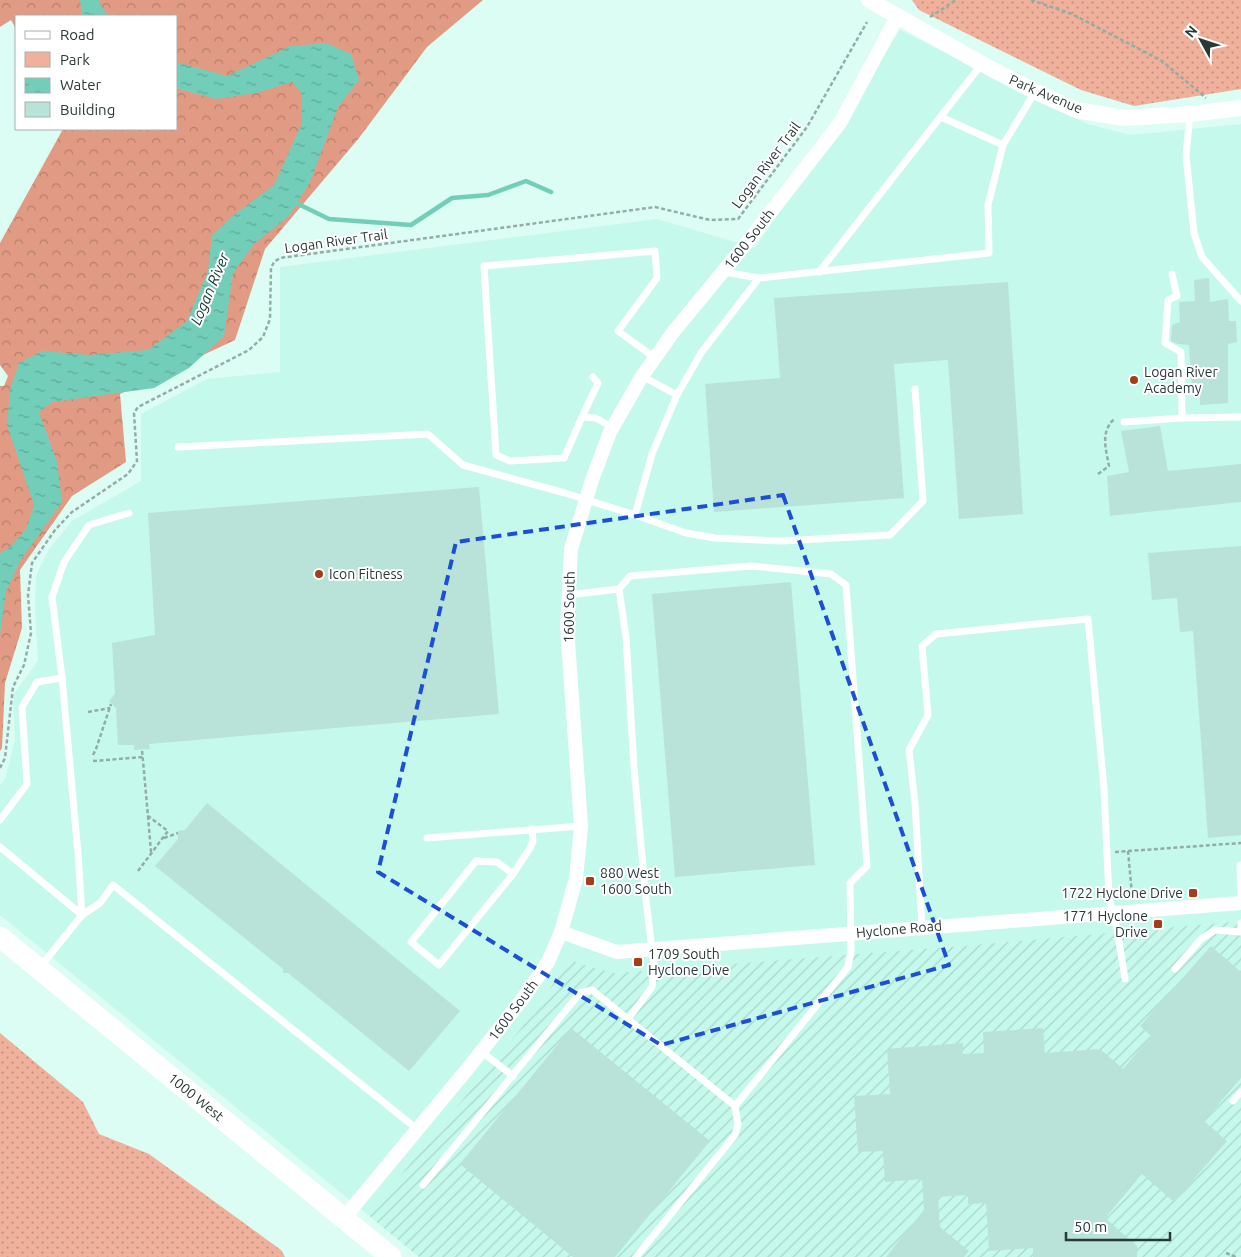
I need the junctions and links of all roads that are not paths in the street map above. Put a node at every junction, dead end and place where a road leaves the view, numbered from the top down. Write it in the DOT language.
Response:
graph roads {
  1 [pos="869,0"];
  2 [pos="897,17"];
  3 [pos="982,64"];
  4 [pos="1036,92"];
  5 [pos="1241,108"];
  6 [pos="1190,114"];
  7 [pos="941,117"];
  8 [pos="1003,145"];
  9 [pos="723,272"];
  10 [pos="819,272"];
  11 [pos="1172,274"];
  12 [pos="759,278"];
  13 [pos="1241,301"];
  14 [pos="655,358"];
  15 [pos="642,376"];
  16 [pos="593,377"];
  17 [pos="915,389"];
  18 [pos="677,395"];
  19 [pos="1241,417"];
  20 [pos="582,418"];
  21 [pos="1182,418"];
  22 [pos="1124,422"];
  23 [pos="613,428"];
  24 [pos="178,447"];
  25 [pos="586,500"];
  26 [pos="128,513"];
  27 [pos="635,515"];
  28 [pos="619,589"];
  29 [pos="567,596"];
  30 [pos="62,678"];
  31 [pos="0,820"];
  32 [pos="581,826"];
  33 [pos="532,829"];
  34 [pos="427,838"];
  35 [pos="0,847"];
  36 [pos="1240,865"];
  37 [pos="513,874"];
  38 [pos="1241,899"];
  39 [pos="1241,903"];
  40 [pos="1112,912"];
  41 [pos="82,915"];
  42 [pos="1241,923"];
  43 [pos="922,927"];
  44 [pos="561,932"];
  45 [pos="1241,932"];
  46 [pos="850,934"];
  47 [pos="0,937"];
  48 [pos="651,949"];
  49 [pos="39,968"];
  50 [pos="1175,968"];
  51 [pos="1125,979"];
  52 [pos="628,1019"];
  53 [pos="482,1052"];
  54 [pos="513,1076"];
  55 [pos="1241,1092"];
  56 [pos="1233,1101"];
  57 [pos="735,1106"];
  58 [pos="417,1129"];
  59 [pos="423,1185"];
  60 [pos="344,1218"];
  61 [pos="390,1257"];
  62 [pos="636,1257"];
  1 -- 2 [label="street, Park Avenue"];
  2 -- 3 [label="street, Park Avenue"];
  2 -- 9 [label="street, 1600 South"];
  3 -- 4 [label="street, Park Avenue"];
  3 -- 7 [label="lane"];
  4 -- 6 [label="street, Park Avenue"];
  4 -- 8 [label="lane"];
  5 -- 6 [label="street, Park Avenue"];
  6 -- 13 [label="lane"];
  7 -- 8 [label="lane"];
  7 -- 10 [label="lane"];
  8 -- 10 [label="lane"];
  9 -- 12 [label="lane"];
  9 -- 14 [label="street, 1600 South"];
  10 -- 12 [label="lane"];
  11 -- 21 [label="lane"];
  12 -- 18 [label="lane"];
  14 -- 15 [label="street, 1600 South"];
  14 -- 20 [label="lane"];
  15 -- 18 [label="lane"];
  15 -- 23 [label="street, 1600 South"];
  16 -- 20 [label="lane"];
  17 -- 27 [label="lane"];
  18 -- 27 [label="lane"];
  19 -- 21 [label="lane"];
  20 -- 23 [label="lane"];
  21 -- 22 [label="lane"];
  23 -- 25 [label="street, 1600 South"];
  24 -- 25 [label="lane"];
  25 -- 27 [label="lane"];
  25 -- 29 [label="street, 1600 South"];
  26 -- 30 [label="lane"];
  28 -- 29 [label="lane"];
  28 -- 46 [label="lane"];
  28 -- 48 [label="lane"];
  29 -- 32 [label="street, 1600 South"];
  30 -- 31 [label="lane"];
  30 -- 41 [label="lane"];
  32 -- 33 [label="lane"];
  32 -- 44 [label="street, 1600 South"];
  33 -- 34 [label="lane"];
  33 -- 37 [label="lane"];
  35 -- 41 [label="lane"];
  36 -- 38 [label="lane"];
  37 -- 37 [label="lane"];
  39 -- 40 [label="street, Hyclone Road"];
  40 -- 43 [label="street, Hyclone Road"];
  40 -- 43 [label="lane"];
  40 -- 51 [label="lane"];
  41 -- 49 [label="lane"];
  41 -- 58 [label="lane"];
  42 -- 45 [label="lane"];
  43 -- 46 [label="street, Hyclone Road"];
  44 -- 48 [label="street, Hyclone Road"];
  44 -- 53 [label="street, 1600 South"];
  45 -- 50 [label="lane"];
  46 -- 48 [label="street, Hyclone Road"];
  46 -- 57 [label="lane"];
  47 -- 49 [label="main road, 1000 West"];
  48 -- 52 [label="lane"];
  49 -- 60 [label="main road, 1000 West"];
  52 -- 54 [label="lane"];
  52 -- 57 [label="lane"];
  53 -- 54 [label="lane"];
  53 -- 58 [label="street, 1600 South"];
  54 -- 59 [label="lane"];
  55 -- 56 [label="lane"];
  57 -- 62 [label="lane"];
  58 -- 60 [label="street, 1600 South"];
  60 -- 61 [label="main road, 1000 West"];
}
